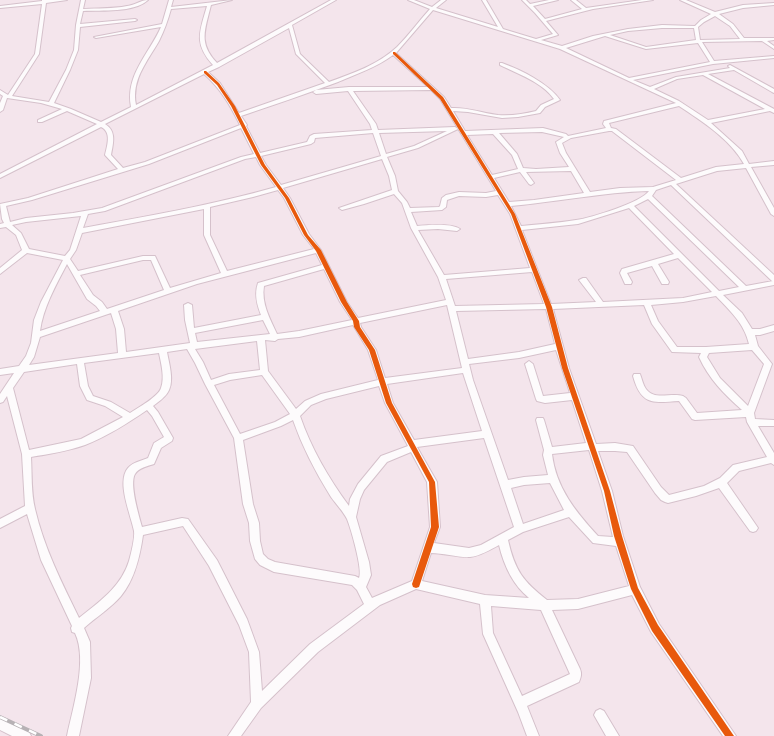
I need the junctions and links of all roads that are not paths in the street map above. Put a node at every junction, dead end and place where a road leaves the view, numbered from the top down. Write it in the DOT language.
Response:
graph roads {
  1 [pos="65,0"];
  2 [pos="83,0"];
  3 [pos="146,0"];
  4 [pos="171,0"];
  5 [pos="230,0"];
  6 [pos="334,0"];
  7 [pos="410,0"];
  8 [pos="444,0"];
  9 [pos="484,0"];
  10 [pos="524,0"];
  11 [pos="556,0"];
  12 [pos="573,0"];
  13 [pos="651,0"];
  14 [pos="682,0"];
  15 [pos="43,1"];
  16 [pos="626,2"];
  17 [pos="774,4"];
  18 [pos="209,5"];
  19 [pos="529,5"];
  20 [pos="0,7"];
  21 [pos="169,8"];
  22 [pos="433,9"];
  23 [pos="82,10"];
  24 [pos="586,10"];
  25 [pos="716,13"];
  26 [pos="112,16"];
  27 [pos="135,20"];
  28 [pos="544,20"];
  29 [pos="164,25"];
  30 [pos="290,25"];
  31 [pos="78,26"];
  32 [pos="696,27"];
  33 [pos="501,29"];
  34 [pos="108,35"];
  35 [pos="607,35"];
  36 [pos="96,37"];
  37 [pos="774,39"];
  38 [pos="536,40"];
  39 [pos="743,40"];
  40 [pos="764,40"];
  41 [pos="700,41"];
  42 [pos="562,48"];
  43 [pos="774,48"];
  44 [pos="394,53"];
  45 [pos="774,57"];
  46 [pos="723,61"];
  47 [pos="713,62"];
  48 [pos="502,64"];
  49 [pos="217,66"];
  50 [pos="734,69"];
  51 [pos="205,72"];
  52 [pos="702,74"];
  53 [pos="629,78"];
  54 [pos="328,84"];
  55 [pos="650,88"];
  56 [pos="349,89"];
  57 [pos="430,89"];
  58 [pos="774,91"];
  59 [pos="0,92"];
  60 [pos="309,92"];
  61 [pos="7,97"];
  62 [pos="51,103"];
  63 [pos="680,104"];
  64 [pos="134,108"];
  65 [pos="67,109"];
  66 [pos="0,110"];
  67 [pos="450,110"];
  68 [pos="773,110"];
  69 [pos="237,115"];
  70 [pos="40,121"];
  71 [pos="707,122"];
  72 [pos="102,124"];
  73 [pos="244,125"];
  74 [pos="609,129"];
  75 [pos="459,130"];
  76 [pos="494,131"];
  77 [pos="376,132"];
  78 [pos="568,138"];
  79 [pos="258,154"];
  80 [pos="384,156"];
  81 [pos="774,163"];
  82 [pos="748,164"];
  83 [pos="573,169"];
  84 [pos="122,170"];
  85 [pos="521,170"];
  86 [pos="0,176"];
  87 [pos="490,177"];
  88 [pos="680,180"];
  89 [pos="531,183"];
  90 [pos="672,183"];
  91 [pos="279,187"];
  92 [pos="654,189"];
  93 [pos="395,191"];
  94 [pos="499,192"];
  95 [pos="588,194"];
  96 [pos="649,196"];
  97 [pos="507,204"];
  98 [pos="1,205"];
  99 [pos="207,206"];
  100 [pos="630,206"];
  101 [pos="342,208"];
  102 [pos="407,210"];
  103 [pos="85,214"];
  104 [pos="774,214"];
  105 [pos="8,225"];
  106 [pos="0,226"];
  107 [pos="414,228"];
  108 [pos="519,228"];
  109 [pos="457,229"];
  110 [pos="80,231"];
  111 [pos="318,250"];
  112 [pos="26,251"];
  113 [pos="679,255"];
  114 [pos="67,259"];
  115 [pos="654,263"];
  116 [pos="326,266"];
  117 [pos="534,270"];
  118 [pos="0,272"];
  119 [pos="77,274"];
  120 [pos="224,274"];
  121 [pos="442,278"];
  122 [pos="583,280"];
  123 [pos="774,280"];
  124 [pos="628,282"];
  125 [pos="665,282"];
  126 [pos="774,283"];
  127 [pos="744,288"];
  128 [pos="168,291"];
  129 [pos="718,293"];
  130 [pos="647,303"];
  131 [pos="601,304"];
  132 [pos="188,305"];
  133 [pos="451,305"];
  134 [pos="549,306"];
  135 [pos="114,309"];
  136 [pos="105,312"];
  137 [pos="264,317"];
  138 [pos="356,321"];
  139 [pos="774,328"];
  140 [pos="191,331"];
  141 [pos="750,332"];
  142 [pos="35,336"];
  143 [pos="275,338"];
  144 [pos="261,339"];
  145 [pos="192,346"];
  146 [pos="560,346"];
  147 [pos="754,346"];
  148 [pos="163,350"];
  149 [pos="706,350"];
  150 [pos="122,355"];
  151 [pos="80,361"];
  152 [pos="529,364"];
  153 [pos="771,364"];
  154 [pos="465,366"];
  155 [pos="22,369"];
  156 [pos="0,372"];
  157 [pos="264,372"];
  158 [pos="637,376"];
  159 [pos="382,382"];
  160 [pos="209,384"];
  161 [pos="9,388"];
  162 [pos="574,396"];
  163 [pos="0,400"];
  164 [pos="147,405"];
  165 [pos="295,415"];
  166 [pos="130,417"];
  167 [pos="750,418"];
  168 [pos="540,420"];
  169 [pos="774,423"];
  170 [pos="487,434"];
  171 [pos="238,438"];
  172 [pos="412,446"];
  173 [pos="592,447"];
  174 [pos="549,451"];
  175 [pos="26,454"];
  176 [pos="773,460"];
  177 [pos="553,479"];
  178 [pos="721,483"];
  179 [pos="504,485"];
  180 [pos="30,508"];
  181 [pos="571,512"];
  182 [pos="351,517"];
  183 [pos="0,524"];
  184 [pos="754,528"];
  185 [pos="520,529"];
  186 [pos="139,532"];
  187 [pos="502,539"];
  188 [pos="620,542"];
  189 [pos="428,548"];
  190 [pos="416,584"];
  191 [pos="361,587"];
  192 [pos="635,589"];
  193 [pos="485,600"];
  194 [pos="544,604"];
  195 [pos="370,606"];
  196 [pos="76,628"];
  197 [pos="520,703"];
  198 [pos="257,704"];
  199 [pos="600,715"];
  200 [pos="0,724"];
  201 [pos="25,736"];
  202 [pos="73,736"];
  203 [pos="234,736"];
  204 [pos="532,736"];
  205 [pos="613,736"];
  206 [pos="730,736"];
  1 -- 15 [label="street"];
  2 -- 23 [label="street"];
  3 -- 26 [label="street"];
  4 -- 21 [label="street"];
  5 -- 18 [label="street"];
  6 -- 30 [label="street"];
  7 -- 22 [label="street"];
  8 -- 22 [label="street"];
  9 -- 33 [label="street"];
  10 -- 19 [label="street"];
  11 -- 19 [label="street"];
  12 -- 24 [label="street"];
  13 -- 16 [label="street"];
  14 -- 25 [label="street"];
  15 -- 20 [label="street"];
  15 -- 61 [label="street"];
  16 -- 24 [label="street"];
  17 -- 25 [label="street"];
  18 -- 21 [label="street"];
  18 -- 49 [label="street"];
  19 -- 28 [label="street"];
  21 -- 29 [label="street"];
  22 -- 33 [label="street"];
  22 -- 44 [label="street"];
  23 -- 26 [label="street"];
  23 -- 31 [label="street"];
  24 -- 28 [label="street"];
  25 -- 32 [label="street"];
  25 -- 39 [label="street"];
  26 -- 27 [label="street"];
  26 -- 31 [label="street"];
  26 -- 34 [label="street"];
  28 -- 38 [label="street"];
  29 -- 34 [label="street"];
  29 -- 64 [label="street"];
  30 -- 49 [label="street"];
  30 -- 54 [label="street"];
  31 -- 62 [label="street"];
  32 -- 35 [label="street"];
  32 -- 41 [label="street"];
  33 -- 38 [label="street"];
  34 -- 36 [label="street"];
  35 -- 41 [label="street"];
  35 -- 42 [label="street"];
  37 -- 40 [label="street"];
  38 -- 42 [label="street"];
  39 -- 40 [label="street"];
  39 -- 41 [label="street"];
  40 -- 43 [label="street"];
  41 -- 47 [label="street"];
  42 -- 53 [label="street"];
  44 -- 54 [label="street"];
  44 -- 57 [label="street"];
  45 -- 46 [label="street"];
  46 -- 47 [label="street"];
  46 -- 50 [label="street"];
  47 -- 53 [label="street"];
  48 -- 67 [label="street"];
  49 -- 51 [label="street"];
  50 -- 52 [label="street"];
  50 -- 58 [label="street"];
  51 -- 64 [label="street"];
  51 -- 69 [label="street"];
  52 -- 55 [label="street"];
  52 -- 68 [label="street"];
  53 -- 55 [label="street"];
  54 -- 60 [label="street"];
  55 -- 63 [label="street"];
  56 -- 57 [label="street"];
  56 -- 60 [label="street"];
  56 -- 77 [label="street"];
  57 -- 67 [label="street"];
  59 -- 61 [label="street"];
  60 -- 69 [label="street"];
  61 -- 62 [label="street"];
  61 -- 66 [label="street"];
  62 -- 65 [label="street"];
  63 -- 71 [label="street"];
  63 -- 74 [label="street"];
  64 -- 72 [label="street"];
  65 -- 70 [label="street"];
  65 -- 72 [label="street"];
  67 -- 75 [label="street"];
  68 -- 71 [label="street"];
  69 -- 73 [label="street"];
  71 -- 82 [label="street"];
  72 -- 84 [label="street"];
  72 -- 86 [label="street"];
  73 -- 79 [label="street"];
  73 -- 84 [label="street"];
  74 -- 78 [label="street"];
  74 -- 88 [label="street"];
  75 -- 76 [label="street"];
  75 -- 77 [label="street"];
  75 -- 80 [label="street"];
  75 -- 87 [label="street"];
  76 -- 78 [label="street"];
  76 -- 85 [label="street"];
  77 -- 79 [label="street"];
  77 -- 80 [label="street"];
  78 -- 83 [label="street"];
  79 -- 91 [label="street"];
  79 -- 103 [label="street"];
  80 -- 91 [label="street"];
  80 -- 93 [label="street"];
  81 -- 82 [label="street"];
  82 -- 88 [label="street"];
  82 -- 104 [label="street"];
  83 -- 85 [label="street"];
  83 -- 95 [label="street"];
  84 -- 98 [label="street"];
  85 -- 87 [label="street"];
  85 -- 89 [label="street"];
  87 -- 94 [label="street"];
  88 -- 90 [label="street"];
  90 -- 92 [label="street"];
  90 -- 123 [label="street"];
  91 -- 99 [label="street"];
  91 -- 111 [label="street"];
  92 -- 95 [label="street"];
  92 -- 96 [label="street"];
  93 -- 101 [label="street"];
  93 -- 102 [label="street"];
  94 -- 97 [label="street"];
  94 -- 102 [label="street"];
  95 -- 97 [label="street"];
  96 -- 100 [label="street"];
  96 -- 127 [label="street"];
  97 -- 108 [label="street"];
  98 -- 105 [label="street"];
  99 -- 110 [label="street"];
  99 -- 120 [label="street"];
  100 -- 108 [label="street"];
  100 -- 113 [label="street"];
  102 -- 107 [label="street"];
  103 -- 105 [label="street"];
  103 -- 110 [label="street"];
  105 -- 106 [label="street"];
  105 -- 112 [label="street"];
  107 -- 109 [label="street"];
  107 -- 121 [label="street"];
  108 -- 117 [label="street"];
  110 -- 114 [label="street"];
  111 -- 116 [label="street"];
  111 -- 120 [label="street"];
  112 -- 114 [label="street"];
  112 -- 118 [label="street"];
  113 -- 115 [label="street"];
  113 -- 129 [label="street"];
  114 -- 119 [label="street"];
  114 -- 142 [label="street"];
  115 -- 124 [label="street"];
  115 -- 125 [label="street"];
  116 -- 137 [label="street"];
  116 -- 138 [label="street"];
  117 -- 121 [label="street"];
  117 -- 134 [label="street"];
  119 -- 128 [label="street"];
  119 -- 136 [label="street"];
  120 -- 128 [label="street"];
  121 -- 133 [label="street"];
  122 -- 131 [label="street"];
  126 -- 127 [label="street"];
  127 -- 129 [label="street"];
  128 -- 135 [label="street"];
  129 -- 130 [label="street"];
  129 -- 141 [label="street"];
  130 -- 131 [label="street"];
  130 -- 149 [label="street"];
  131 -- 134 [label="street"];
  132 -- 140 [label="street"];
  133 -- 134 [label="street"];
  133 -- 138 [label="street"];
  133 -- 154 [label="street"];
  134 -- 146 [label="street"];
  135 -- 136 [label="street"];
  135 -- 150 [label="street"];
  136 -- 142 [label="street"];
  137 -- 140 [label="street"];
  137 -- 143 [label="street"];
  138 -- 143 [label="street"];
  138 -- 159 [label="street"];
  139 -- 141 [label="street"];
  140 -- 145 [label="street"];
  141 -- 147 [label="street"];
  142 -- 155 [label="street"];
  143 -- 144 [label="street"];
  144 -- 145 [label="street"];
  144 -- 157 [label="street"];
  145 -- 148 [label="street"];
  145 -- 160 [label="street"];
  146 -- 154 [label="street"];
  146 -- 162 [label="street"];
  147 -- 149 [label="street"];
  147 -- 153 [label="street"];
  148 -- 150 [label="street"];
  148 -- 164 [label="street"];
  149 -- 167 [label="street"];
  150 -- 151 [label="street"];
  151 -- 155 [label="street"];
  151 -- 166 [label="street"];
  152 -- 162 [label="street"];
  153 -- 167 [label="street"];
  154 -- 159 [label="street"];
  154 -- 170 [label="street"];
  155 -- 156 [label="street"];
  155 -- 161 [label="street"];
  157 -- 160 [label="street"];
  157 -- 165 [label="street"];
  158 -- 167 [label="street"];
  159 -- 165 [label="street"];
  159 -- 172 [label="street"];
  160 -- 171 [label="street"];
  161 -- 163 [label="street"];
  161 -- 175 [label="street"];
  162 -- 173 [label="street"];
  164 -- 166 [label="street"];
  164 -- 186 [label="street"];
  165 -- 171 [label="street"];
  165 -- 182 [label="street"];
  166 -- 175 [label="street"];
  167 -- 169 [label="street"];
  167 -- 176 [label="street"];
  168 -- 174 [label="street"];
  170 -- 172 [label="street"];
  170 -- 179 [label="street"];
  171 -- 191 [label="street"];
  172 -- 182 [label="street"];
  172 -- 189 [label="street"];
  173 -- 174 [label="street"];
  173 -- 178 [label="street"];
  173 -- 188 [label="street"];
  174 -- 177 [label="street"];
  175 -- 180 [label="street"];
  176 -- 178 [label="street"];
  177 -- 179 [label="street"];
  177 -- 181 [label="street"];
  178 -- 184 [label="street"];
  179 -- 185 [label="street"];
  180 -- 183 [label="street"];
  180 -- 196 [label="street"];
  181 -- 185 [label="street"];
  181 -- 188 [label="street"];
  182 -- 191 [label="street"];
  185 -- 187 [label="street"];
  186 -- 196 [label="street"];
  186 -- 198 [label="street"];
  187 -- 189 [label="street"];
  187 -- 194 [label="street"];
  188 -- 192 [label="street"];
  189 -- 190 [label="street"];
  190 -- 193 [label="street"];
  190 -- 195 [label="street"];
  191 -- 195 [label="street"];
  192 -- 194 [label="street"];
  192 -- 206 [label="street"];
  193 -- 194 [label="street"];
  193 -- 197 [label="street"];
  194 -- 197 [label="street"];
  195 -- 198 [label="street"];
  196 -- 202 [label="street"];
  197 -- 204 [label="street"];
  198 -- 203 [label="street"];
  199 -- 205 [label="street"];
  200 -- 201 [label="street"];
}
